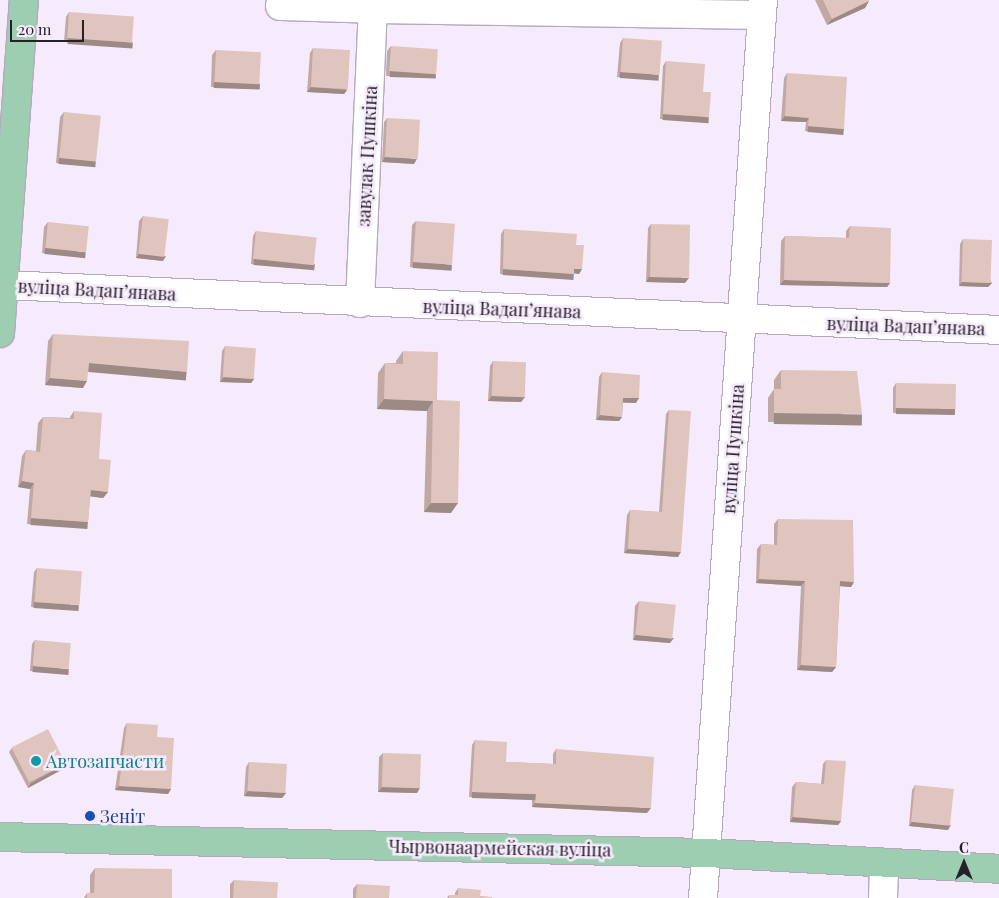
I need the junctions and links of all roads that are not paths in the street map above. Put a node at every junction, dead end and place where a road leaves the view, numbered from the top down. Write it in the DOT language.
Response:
graph roads {
  1 [pos="24,0"];
  2 [pos="280,6"];
  3 [pos="762,8"];
  4 [pos="373,9"];
  5 [pos="5,285"];
  6 [pos="360,303"];
  7 [pos="741,319"];
  8 [pos="999,330"];
  9 [pos="0,333"];
  10 [pos="0,837"];
  11 [pos="707,853"];
  12 [pos="884,863"];
  13 [pos="999,869"];
  14 [pos="703,898"];
  15 [pos="883,898"];
  1 -- 5 [label="main road"];
  2 -- 4 [label="street"];
  3 -- 4 [label="street"];
  3 -- 7 [label="street, вуліца Пушкіна"];
  4 -- 6 [label="street, завулак Пушкіна"];
  5 -- 6 [label="street, вуліца Вадапʼянава"];
  5 -- 9 [label="main road"];
  6 -- 7 [label="street, вуліца Вадапʼянава"];
  7 -- 8 [label="street, вуліца Вадапʼянава"];
  7 -- 11 [label="street, вуліца Пушкіна"];
  10 -- 11 [label="main road, Чырвонаармейская вуліца"];
  11 -- 12 [label="main road, Чырвонаармейская вуліца"];
  11 -- 14 [label="street, вуліца Пушкіна"];
  12 -- 13 [label="main road, Чырвонаармейская вуліца"];
  12 -- 15 [label="street"];
}
